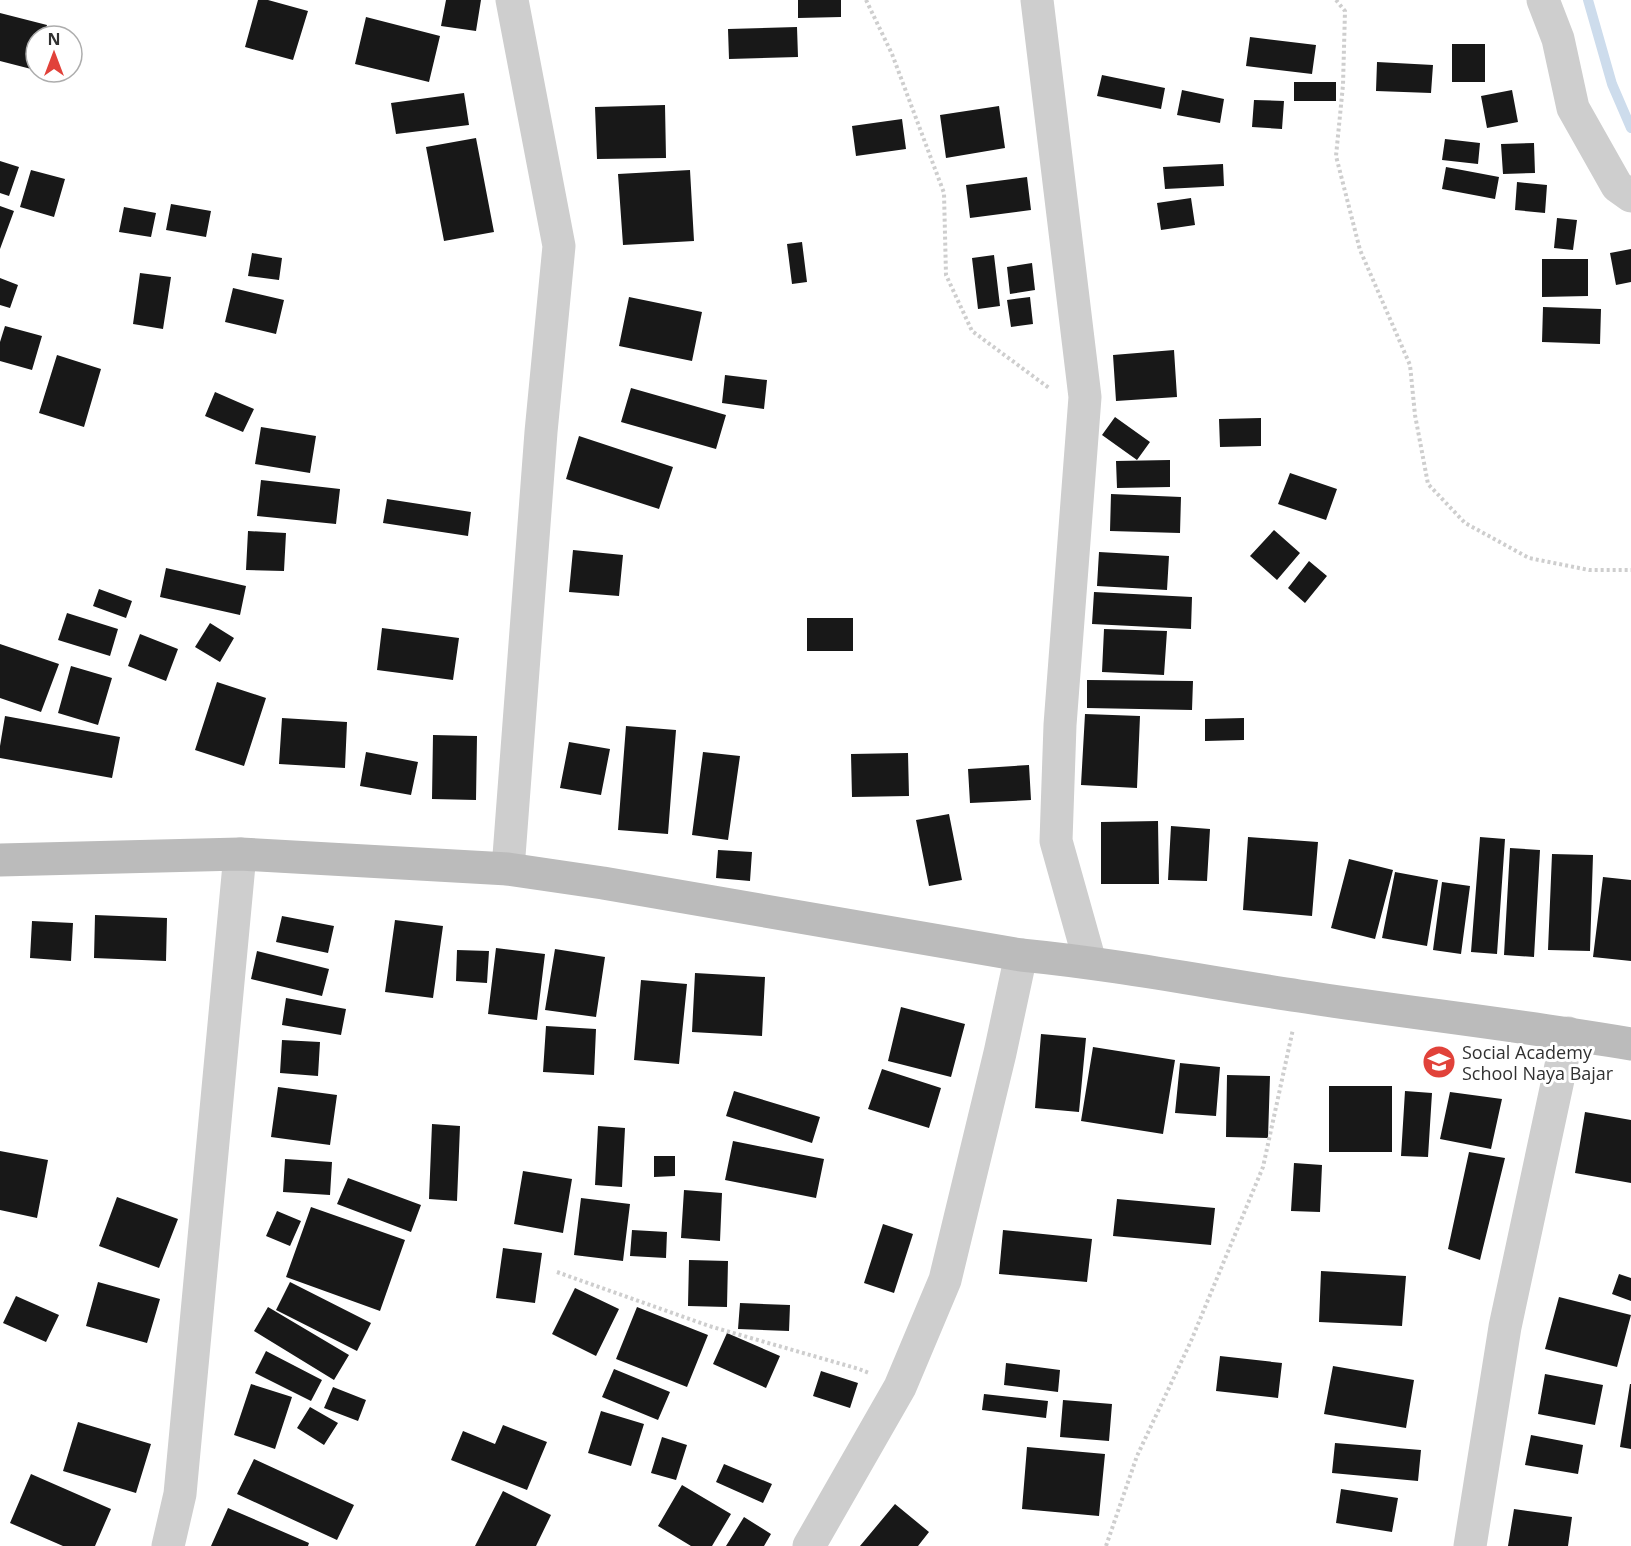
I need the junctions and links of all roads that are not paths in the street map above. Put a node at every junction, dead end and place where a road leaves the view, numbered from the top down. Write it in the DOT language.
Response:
graph roads {
  1 [pos="512,0"];
  2 [pos="1037,0"];
  3 [pos="1543,0"];
  4 [pos="1631,196"];
  5 [pos="240,854"];
  6 [pos="0,860"];
  7 [pos="508,869"];
  8 [pos="1021,955"];
  9 [pos="1090,962"];
  10 [pos="1568,1033"];
  11 [pos="1631,1044"];
  12 [pos="168,1546"];
  13 [pos="809,1546"];
  14 [pos="1470,1546"];
  1 -- 7 [label="street"];
  2 -- 9 [label="street"];
  3 -- 4 [label="street"];
  5 -- 6 [label="main road"];
  5 -- 7 [label="main road"];
  5 -- 12 [label="street"];
  7 -- 8 [label="main road"];
  8 -- 9 [label="main road"];
  8 -- 13 [label="street"];
  9 -- 10 [label="main road"];
  10 -- 11 [label="main road"];
  10 -- 14 [label="street"];
}
